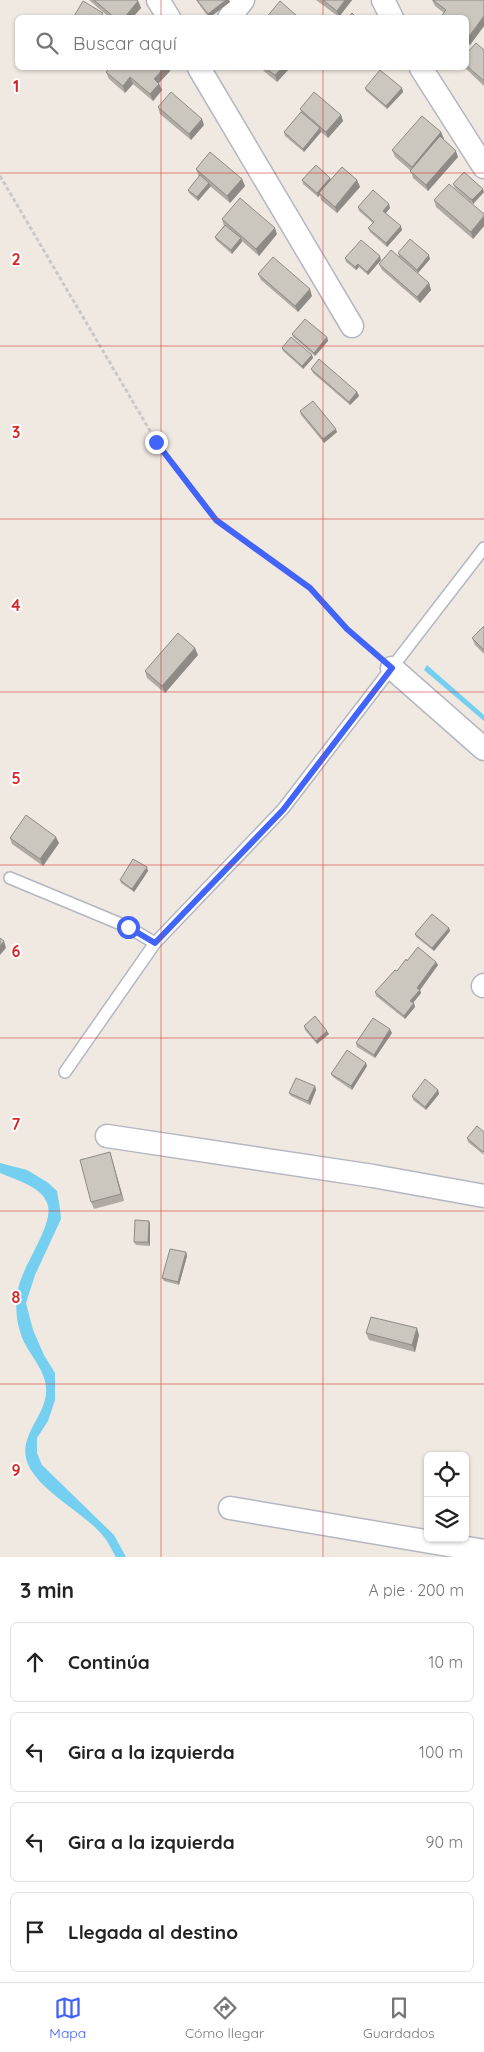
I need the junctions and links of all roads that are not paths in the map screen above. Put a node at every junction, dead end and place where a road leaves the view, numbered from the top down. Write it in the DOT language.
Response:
graph roads {
  1 [pos="158,0"];
  2 [pos="243,0"];
  3 [pos="383,0"];
  4 [pos="167,15"];
  5 [pos="230,15"];
  6 [pos="390,15"];
  7 [pos="200,70"];
  8 [pos="422,70"];
  9 [pos="484,167"];
  10 [pos="352,326"];
  11 [pos="484,548"];
  12 [pos="392,668"];
  13 [pos="484,749"];
  14 [pos="10,878"];
  15 [pos="155,943"];
  16 [pos="65,1072"];
  17 [pos="107,1136"];
  18 [pos="484,1196"];
  19 [pos="230,1508"];
  20 [pos="484,1551"];
  1 -- 4 [label="street"];
  2 -- 5 [label="street"];
  3 -- 6 [label="street"];
  7 -- 10 [label="street"];
  8 -- 9 [label="street"];
  11 -- 12 [label="lane"];
  12 -- 13 [label="street"];
  12 -- 15 [label="lane"];
  14 -- 15 [label="lane"];
  15 -- 16 [label="lane"];
  17 -- 18 [label="street"];
  19 -- 20 [label="street"];
}
